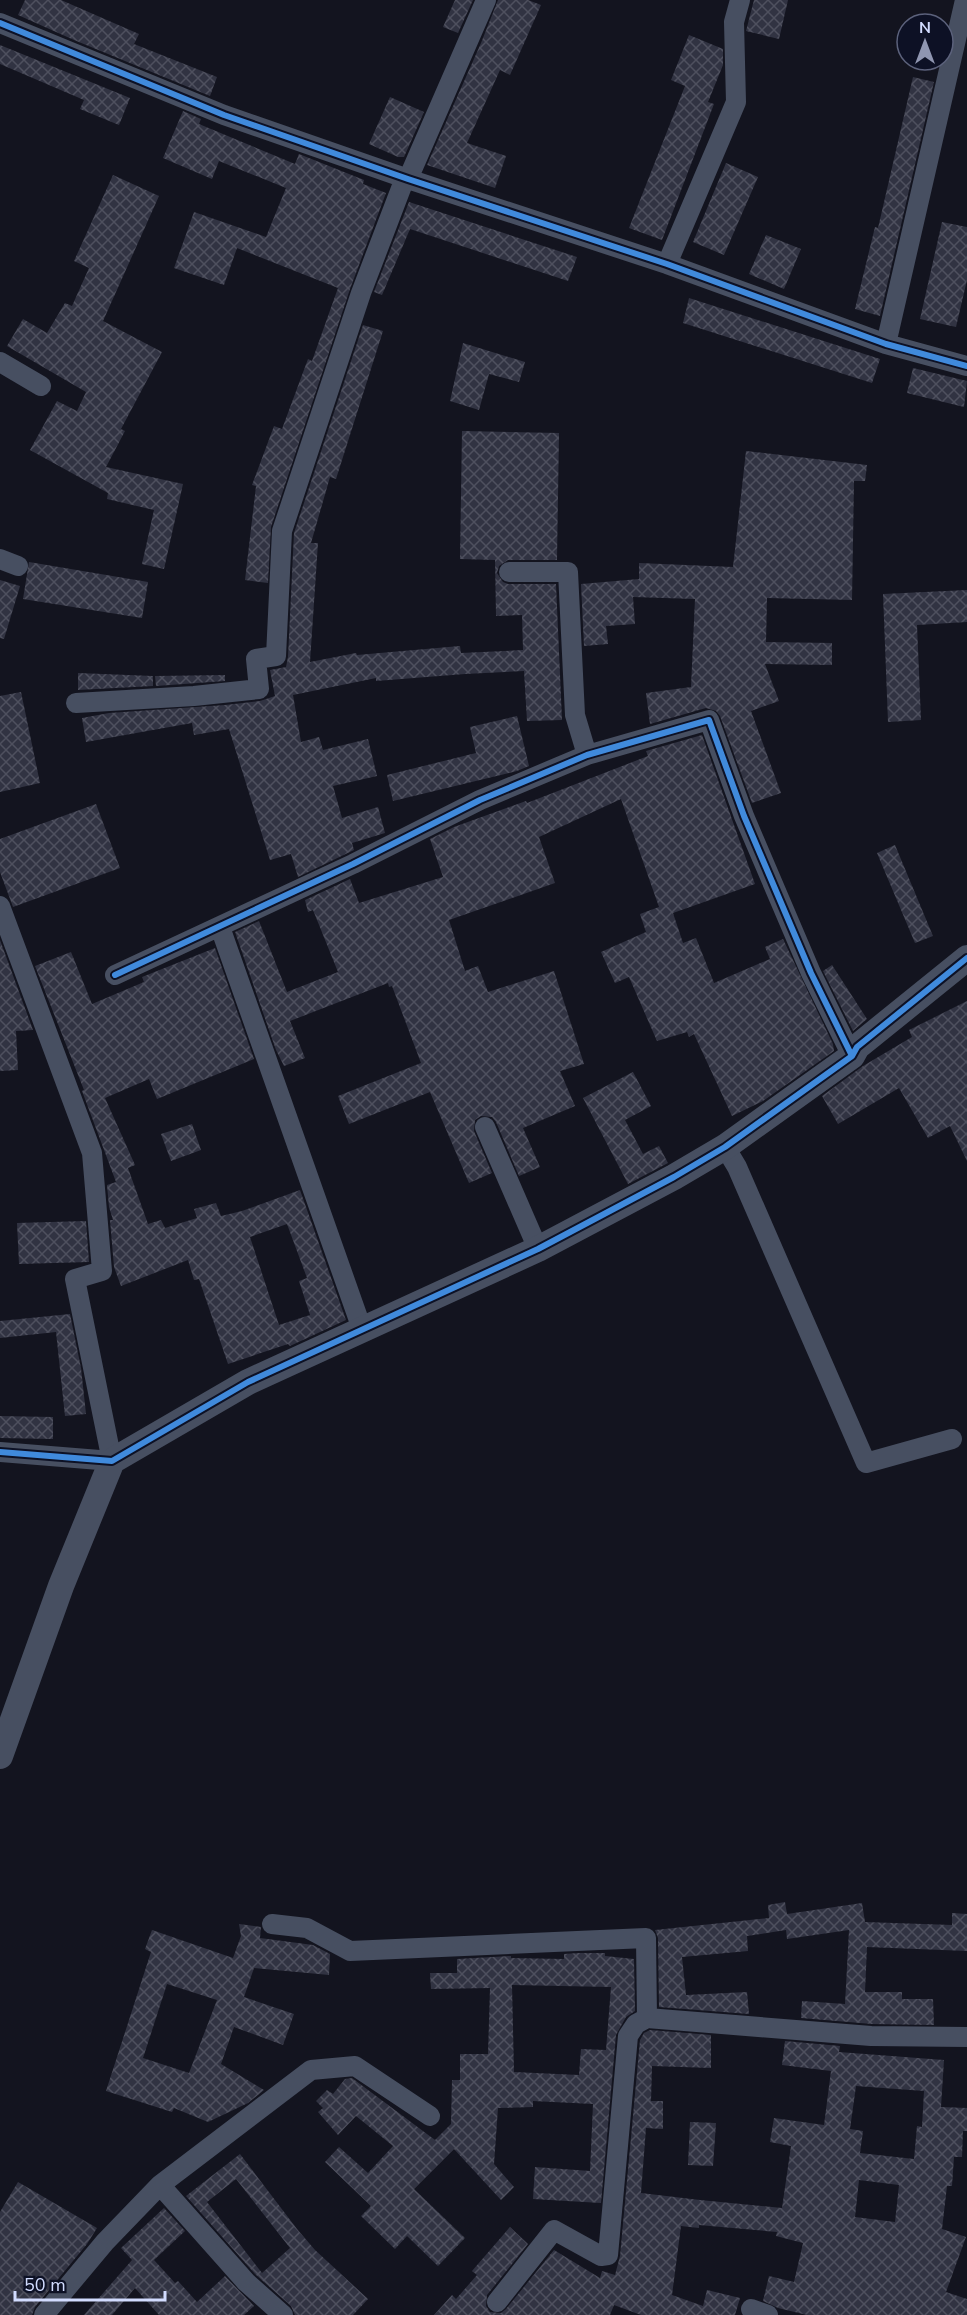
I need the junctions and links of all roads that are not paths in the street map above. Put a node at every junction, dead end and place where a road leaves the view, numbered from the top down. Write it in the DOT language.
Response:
graph roads {
  1 [pos="486,0"];
  2 [pos="740,0"];
  3 [pos="965,0"];
  4 [pos="0,23"];
  5 [pos="406,179"];
  6 [pos="667,264"];
  7 [pos="886,344"];
  8 [pos="0,362"];
  9 [pos="967,366"];
  10 [pos="40,386"];
  11 [pos="509,572"];
  12 [pos="76,703"];
  13 [pos="587,755"];
  14 [pos="0,906"];
  15 [pos="220,927"];
  16 [pos="967,958"];
  17 [pos="115,975"];
  18 [pos="852,1056"];
  19 [pos="484,1127"];
  20 [pos="725,1147"];
  21 [pos="538,1250"];
  22 [pos="362,1329"];
  23 [pos="952,1439"];
  24 [pos="0,1452"];
  25 [pos="112,1461"];
  26 [pos="0,1756"];
  27 [pos="272,1924"];
  28 [pos="647,2018"];
  29 [pos="967,2037"];
  30 [pos="430,2116"];
  31 [pos="160,2185"];
  32 [pos="497,2302"];
  33 [pos="44,2315"];
  34 [pos="283,2315"];
  1 -- 5 [label="street"];
  2 -- 6 [label="street"];
  3 -- 7 [label="street"];
  4 -- 5 [label="street"];
  5 -- 6 [label="street"];
  5 -- 12 [label="street"];
  6 -- 7 [label="street"];
  7 -- 9 [label="street"];
  8 -- 10 [label="street"];
  11 -- 13 [label="street"];
  13 -- 15 [label="street"];
  13 -- 18 [label="street"];
  14 -- 25 [label="street"];
  15 -- 17 [label="street"];
  15 -- 22 [label="street"];
  16 -- 18 [label="street"];
  18 -- 20 [label="street"];
  19 -- 21 [label="street"];
  20 -- 21 [label="street"];
  20 -- 23 [label="street"];
  21 -- 22 [label="street"];
  22 -- 25 [label="street"];
  24 -- 25 [label="street"];
  25 -- 26 [label="street"];
  27 -- 28 [label="street"];
  28 -- 29 [label="street"];
  28 -- 32 [label="street"];
  30 -- 31 [label="street"];
  31 -- 33 [label="street"];
  31 -- 34 [label="street"];
}
